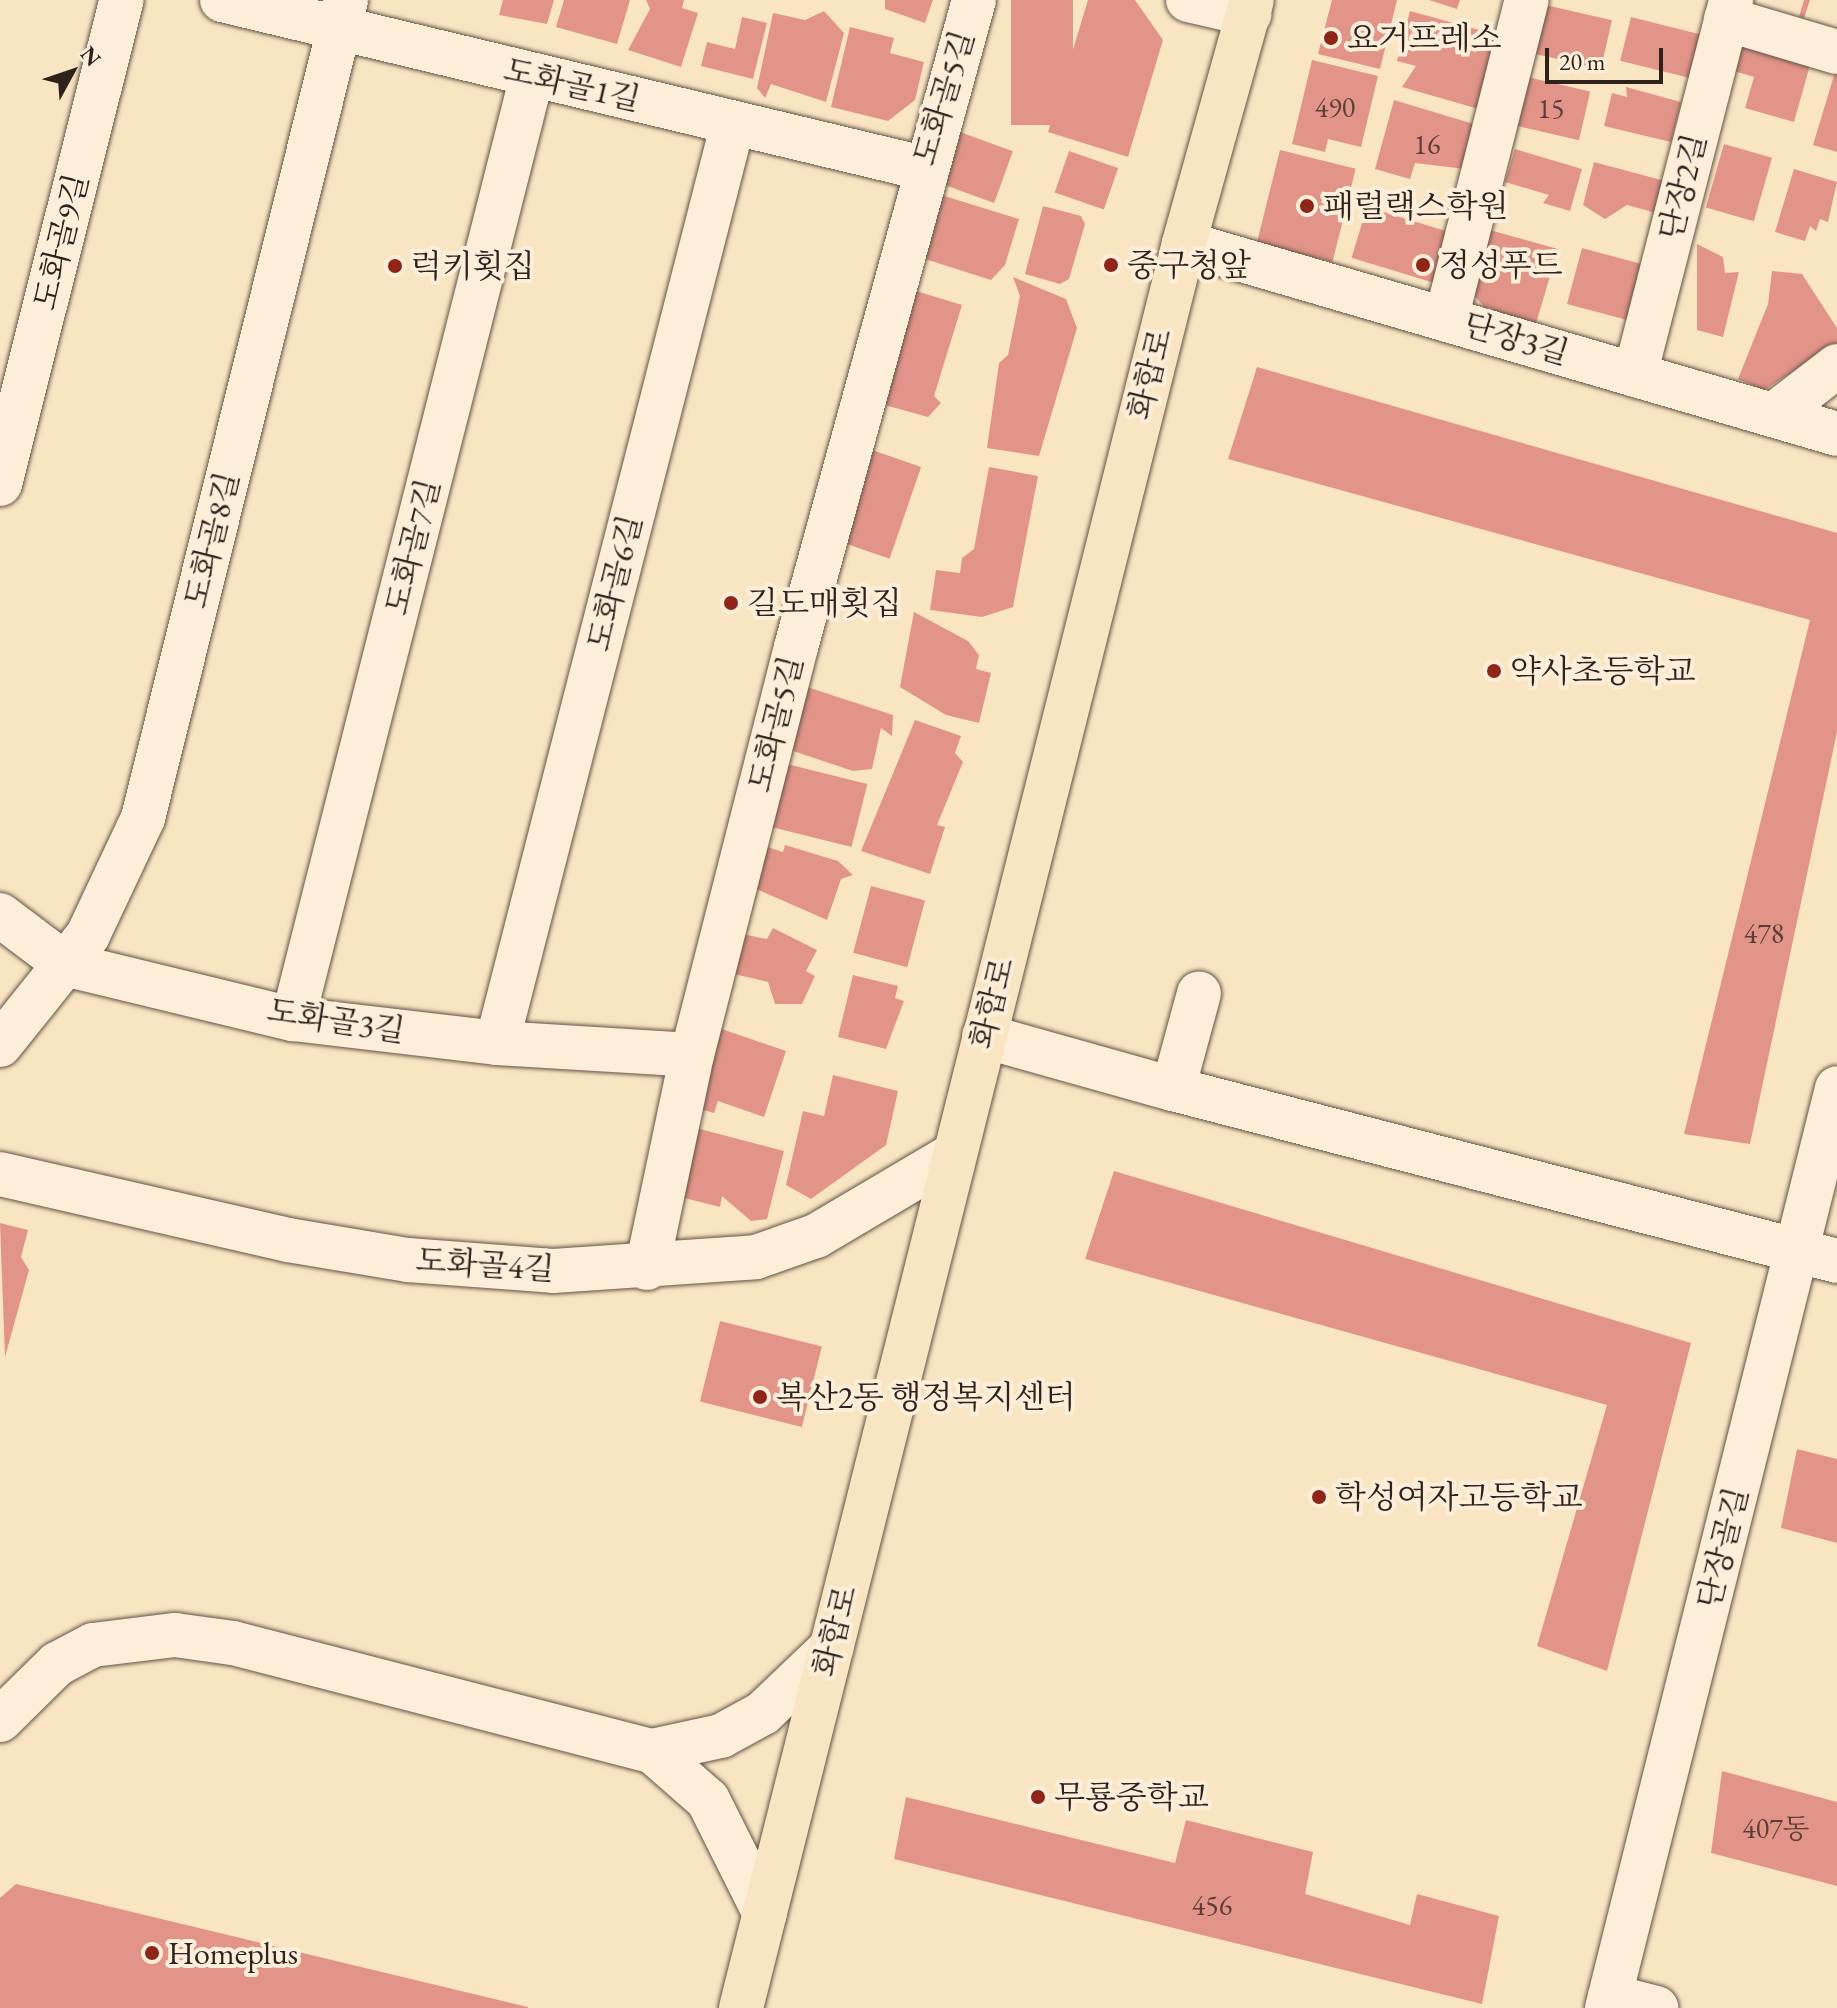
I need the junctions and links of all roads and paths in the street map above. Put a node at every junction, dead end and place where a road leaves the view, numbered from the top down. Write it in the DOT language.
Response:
graph roads {
  1 [pos="122,0"];
  2 [pos="222,0"];
  3 [pos="974,0"];
  4 [pos="1188,0"];
  5 [pos="1527,0"];
  6 [pos="1251,7"];
  7 [pos="1729,10"];
  8 [pos="343,15"];
  9 [pos="1837,52"];
  10 [pos="532,76"];
  11 [pos="733,123"];
  12 [pos="923,168"];
  13 [pos="1184,243"];
  14 [pos="1446,319"];
  15 [pos="1837,366"];
  16 [pos="1635,375"];
  17 [pos="1776,413"];
  18 [pos="1837,434"];
  19 [pos="0,484"];
  20 [pos="0,915"];
  21 [pos="65,964"];
  22 [pos="1199,993"];
  23 [pos="293,1019"];
  24 [pos="984,1036"];
  25 [pos="497,1043"];
  26 [pos="0,1045"];
  27 [pos="692,1055"];
  28 [pos="1837,1088"];
  29 [pos="1173,1089"];
  30 [pos="953,1155"];
  31 [pos="0,1174"];
  32 [pos="1817,1255"];
  33 [pos="647,1268"];
  34 [pos="832,1647"];
  35 [pos="0,1720"];
  36 [pos="652,1751"];
  37 [pos="765,1914"];
  38 [pos="1608,2002"];
  39 [pos="741,2008"];
  40 [pos="1656,2008"];
  1 -- 19 [label="street, 도화골9길"];
  2 -- 8 [label="street, 도화골1길"];
  3 -- 12 [label="street, 도화골5길"];
  4 -- 6 [label="street"];
  5 -- 14 [label="street"];
  6 -- 13 [label="main road, 화합로"];
  7 -- 9 [label="street"];
  7 -- 16 [label="street, 단장2길"];
  8 -- 10 [label="street, 도화골1길"];
  8 -- 21 [label="street, 도화골8길"];
  10 -- 11 [label="street, 도화골1길"];
  10 -- 23 [label="street, 도화골7길"];
  11 -- 12 [label="street, 도화골1길"];
  11 -- 25 [label="street, 도화골6길"];
  12 -- 27 [label="street, 도화골5길"];
  13 -- 14 [label="street, 단장3길"];
  13 -- 24 [label="main road, 화합로"];
  14 -- 16 [label="street, 단장3길"];
  15 -- 17 [label="street"];
  16 -- 17 [label="street, 단장3길"];
  17 -- 18 [label="street, 단장3길"];
  20 -- 21 [label="street, 도화골3길"];
  21 -- 23 [label="street, 도화골3길"];
  21 -- 26 [label="street, 도화골8길"];
  22 -- 29 [label="street"];
  23 -- 25 [label="street, 도화골3길"];
  24 -- 29 [label="street"];
  24 -- 30 [label="main road, 화합로"];
  25 -- 27 [label="street, 도화골3길"];
  27 -- 33 [label="street, 도화골5길"];
  28 -- 32 [label="street, 단장골길"];
  29 -- 32 [label="street"];
  30 -- 33 [label="street, 도화골4길"];
  30 -- 34 [label="main road, 화합로"];
  31 -- 33 [label="street, 도화골4길"];
  32 -- 38 [label="street, 단장골길"];
  34 -- 36 [label="street"];
  34 -- 37 [label="main road, 화합로"];
  35 -- 36 [label="street"];
  36 -- 37 [label="street"];
  37 -- 39 [label="main road, 화합로"];
  38 -- 40 [label="street"];
}
